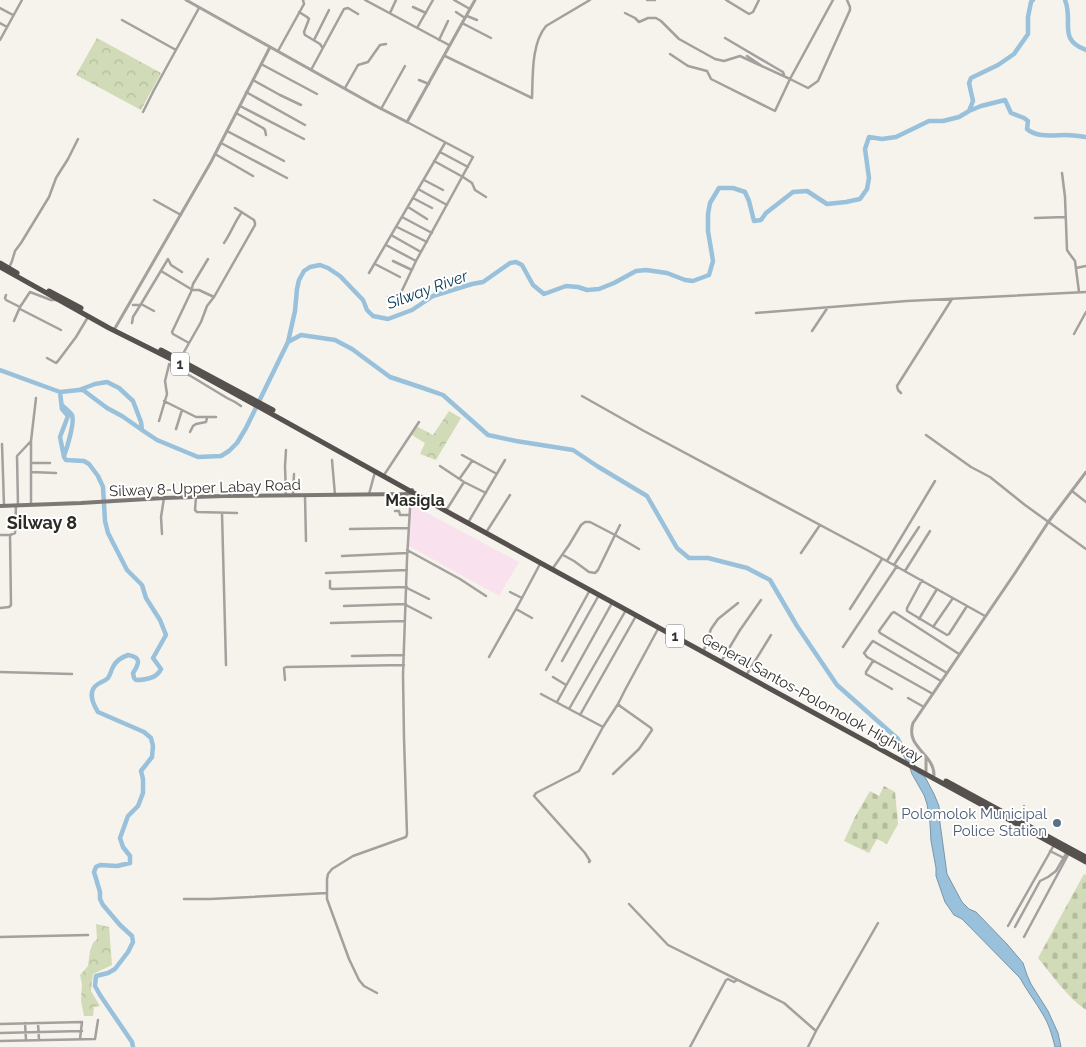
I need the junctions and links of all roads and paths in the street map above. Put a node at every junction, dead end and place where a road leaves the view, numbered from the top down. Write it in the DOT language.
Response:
graph roads {
  1 [pos="22,0"];
  2 [pos="186,0"];
  3 [pos="304,0"];
  4 [pos="365,0"];
  5 [pos="376,0"];
  6 [pos="396,0"];
  7 [pos="432,0"];
  8 [pos="454,0"];
  9 [pos="475,0"];
  10 [pos="590,0"];
  11 [pos="646,0"];
  12 [pos="655,0"];
  13 [pos="726,0"];
  14 [pos="759,0"];
  15 [pos="833,0"];
  16 [pos="847,0"];
  17 [pos="373,5"];
  18 [pos="413,7"];
  19 [pos="0,8"];
  20 [pos="199,8"];
  21 [pos="470,9"];
  22 [pos="329,10"];
  23 [pos="299,12"];
  24 [pos="390,12"];
  25 [pos="456,12"];
  26 [pos="426,13"];
  27 [pos="625,13"];
  28 [pos="358,14"];
  29 [pos="13,16"];
  30 [pos="466,17"];
  31 [pos="122,20"];
  32 [pos="477,20"];
  33 [pos="448,21"];
  34 [pos="0,23"];
  35 [pos="462,23"];
  36 [pos="7,27"];
  37 [pos="417,28"];
  38 [pos="491,38"];
  39 [pos="725,38"];
  40 [pos="0,39"];
  41 [pos="314,40"];
  42 [pos="439,40"];
  43 [pos="386,44"];
  44 [pos="450,46"];
  45 [pos="270,47"];
  46 [pos="322,47"];
  47 [pos="176,50"];
  48 [pos="277,52"];
  49 [pos="670,54"];
  50 [pos="445,56"];
  51 [pos="747,56"];
  52 [pos="767,63"];
  53 [pos="261,64"];
  54 [pos="405,66"];
  55 [pos="763,67"];
  56 [pos="311,70"];
  57 [pos="772,70"];
  58 [pos="785,77"];
  59 [pos="790,79"];
  60 [pos="253,80"];
  61 [pos="420,80"];
  62 [pos="429,84"];
  63 [pos="345,88"];
  64 [pos="246,92"];
  65 [pos="317,94"];
  66 [pos="301,105"];
  67 [pos="240,106"];
  68 [pos="381,109"];
  69 [pos="143,112"];
  70 [pos="236,114"];
  71 [pos="408,122"];
  72 [pos="305,126"];
  73 [pos="227,131"];
  74 [pos="266,134"];
  75 [pos="78,139"];
  76 [pos="304,139"];
  77 [pos="221,143"];
  78 [pos="445,143"];
  79 [pos="440,152"];
  80 [pos="215,154"];
  81 [pos="284,161"];
  82 [pos="434,161"];
  83 [pos="468,167"];
  84 [pos="1062,173"];
  85 [pos="253,176"];
  86 [pos="463,177"];
  87 [pos="287,178"];
  88 [pos="424,180"];
  89 [pos="418,189"];
  90 [pos="443,190"];
  91 [pos="486,197"];
  92 [pos="413,198"];
  93 [pos="154,200"];
  94 [pos="447,205"];
  95 [pos="408,207"];
  96 [pos="236,208"];
  97 [pos="432,208"];
  98 [pos="242,212"];
  99 [pos="181,215"];
  100 [pos="402,217"];
  101 [pos="1066,217"];
  102 [pos="1035,218"];
  103 [pos="427,219"];
  104 [pos="397,226"];
  105 [pos="432,233"];
  106 [pos="392,235"];
  107 [pos="427,242"];
  108 [pos="224,243"];
  109 [pos="386,245"];
  110 [pos="422,252"];
  111 [pos="208,259"];
  112 [pos="393,261"];
  113 [pos="416,261"];
  114 [pos="0,263"];
  115 [pos="375,264"];
  116 [pos="1086,266"];
  117 [pos="0,267"];
  118 [pos="9,268"];
  119 [pos="1076,268"];
  120 [pos="412,270"];
  121 [pos="161,271"];
  122 [pos="182,272"];
  123 [pos="370,273"];
  124 [pos="400,277"];
  125 [pos="192,289"];
  126 [pos="1079,292"];
  127 [pos="1086,292"];
  128 [pos="6,295"];
  129 [pos="214,297"];
  130 [pos="388,297"];
  131 [pos="953,298"];
  132 [pos="58,300"];
  133 [pos="133,305"];
  134 [pos="141,305"];
  135 [pos="828,307"];
  136 [pos="20,308"];
  137 [pos="154,311"];
  138 [pos="1086,312"];
  139 [pos="756,313"];
  140 [pos="89,316"];
  141 [pos="14,321"];
  142 [pos="132,323"];
  143 [pos="115,329"];
  144 [pos="61,330"];
  145 [pos="812,331"];
  146 [pos="1074,334"];
  147 [pos="190,343"];
  148 [pos="46,358"];
  149 [pos="180,359"];
  150 [pos="170,362"];
  151 [pos="901,393"];
  152 [pos="582,396"];
  153 [pos="36,398"];
  154 [pos="251,400"];
  155 [pos="164,401"];
  156 [pos="241,406"];
  157 [pos="267,409"];
  158 [pos="182,410"];
  159 [pos="216,417"];
  160 [pos="207,418"];
  161 [pos="158,421"];
  162 [pos="419,422"];
  163 [pos="176,429"];
  164 [pos="190,432"];
  165 [pos="926,435"];
  166 [pos="31,441"];
  167 [pos="2,444"];
  168 [pos="286,450"];
  169 [pos="462,455"];
  170 [pos="332,460"];
  171 [pos="506,460"];
  172 [pos="472,461"];
  173 [pos="31,463"];
  174 [pos="50,463"];
  175 [pos="440,466"];
  176 [pos="31,472"];
  177 [pos="375,472"];
  178 [pos="1086,472"];
  179 [pos="56,473"];
  180 [pos="294,474"];
  181 [pos="384,474"];
  182 [pos="497,474"];
  183 [pos="460,479"];
  184 [pos="935,481"];
  185 [pos="464,482"];
  186 [pos="411,491"];
  187 [pos="1072,491"];
  188 [pos="486,493"];
  189 [pos="369,494"];
  190 [pos="335,495"];
  191 [pos="510,495"];
  192 [pos="286,496"];
  193 [pos="294,496"];
  194 [pos="305,496"];
  195 [pos="196,497"];
  196 [pos="164,498"];
  197 [pos="1086,502"];
  198 [pos="17,505"];
  199 [pos="31,505"];
  200 [pos="2,506"];
  201 [pos="447,509"];
  202 [pos="395,511"];
  203 [pos="222,513"];
  204 [pos="237,513"];
  205 [pos="409,516"];
  206 [pos="469,521"];
  207 [pos="1049,521"];
  208 [pos="620,525"];
  209 [pos="820,525"];
  210 [pos="919,527"];
  211 [pos="408,528"];
  212 [pos="350,529"];
  213 [pos="487,531"];
  214 [pos="930,531"];
  215 [pos="162,534"];
  216 [pos="0,535"];
  217 [pos="10,535"];
  218 [pos="615,535"];
  219 [pos="306,541"];
  220 [pos="638,549"];
  221 [pos="1086,549"];
  222 [pos="407,552"];
  223 [pos="801,553"];
  224 [pos="563,555"];
  225 [pos="342,556"];
  226 [pos="882,559"];
  227 [pos="888,561"];
  228 [pos="541,563"];
  229 [pos="895,566"];
  230 [pos="553,568"];
  231 [pos="407,570"];
  232 [pos="905,571"];
  233 [pos="326,573"];
  234 [pos="922,580"];
  235 [pos="330,581"];
  236 [pos="406,588"];
  237 [pos="937,589"];
  238 [pos="590,590"];
  239 [pos="510,592"];
  240 [pos="600,594"];
  241 [pos="486,596"];
  242 [pos="522,598"];
  243 [pos="953,598"];
  244 [pos="430,599"];
  245 [pos="761,600"];
  246 [pos="613,601"];
  247 [pos="738,603"];
  248 [pos="406,605"];
  249 [pos="344,606"];
  250 [pos="967,606"];
  251 [pos="0,608"];
  252 [pos="516,609"];
  253 [pos="627,609"];
  254 [pos="850,609"];
  255 [pos="637,615"];
  256 [pos="985,616"];
  257 [pos="431,618"];
  258 [pos="532,618"];
  259 [pos="919,619"];
  260 [pos="405,621"];
  261 [pos="331,623"];
  262 [pos="659,627"];
  263 [pos="933,627"];
  264 [pos="771,636"];
  265 [pos="843,647"];
  266 [pos="704,650"];
  267 [pos="959,654"];
  268 [pos="404,655"];
  269 [pos="352,656"];
  270 [pos="489,657"];
  271 [pos="722,660"];
  272 [pos="873,660"];
  273 [pos="562,661"];
  274 [pos="226,665"];
  275 [pos="404,665"];
  276 [pos="546,670"];
  277 [pos="0,672"];
  278 [pos="947,673"];
  279 [pos="72,674"];
  280 [pos="747,674"];
  281 [pos="553,677"];
  282 [pos="285,680"];
  283 [pos="942,681"];
  284 [pos="566,685"];
  285 [pos="892,689"];
  286 [pos="541,694"];
  287 [pos="933,694"];
  288 [pos="908,698"];
  289 [pos="557,702"];
  290 [pos="618,704"];
  291 [pos="924,707"];
  292 [pos="569,709"];
  293 [pos="580,715"];
  294 [pos="603,728"];
  295 [pos="926,757"];
  296 [pos="902,760"];
  297 [pos="922,770"];
  298 [pos="614,774"];
  299 [pos="934,775"];
  300 [pos="1024,806"];
  301 [pos="1022,822"];
  302 [pos="1054,845"];
  303 [pos="1050,851"];
  304 [pos="1068,853"];
  305 [pos="1086,857"];
  306 [pos="1064,858"];
  307 [pos="589,862"];
  308 [pos="1086,862"];
  309 [pos="327,893"];
  310 [pos="184,899"];
  311 [pos="629,904"];
  312 [pos="878,923"];
  313 [pos="1008,926"];
  314 [pos="1015,927"];
  315 [pos="88,935"];
  316 [pos="0,937"];
  317 [pos="1024,937"];
  318 [pos="737,980"];
  319 [pos="377,993"];
  320 [pos="98,1020"];
  321 [pos="25,1023"];
  322 [pos="38,1023"];
  323 [pos="0,1024"];
  324 [pos="39,1031"];
  325 [pos="82,1031"];
  326 [pos="816,1031"];
  327 [pos="0,1032"];
  328 [pos="26,1032"];
  329 [pos="80,1039"];
  330 [pos="26,1040"];
  331 [pos="39,1040"];
  332 [pos="0,1041"];
  333 [pos="690,1047"];
  334 [pos="808,1047"];
  1 -- 29 [label="street"];
  2 -- 20 [label="street"];
  3 -- 23 [label="street"];
  4 -- 17 [label="street"];
  5 -- 17 [label="street"];
  6 -- 24 [label="street"];
  7 -- 26 [label="street"];
  8 -- 21 [label="street"];
  9 -- 21 [label="street"];
  10 -- 50 [label="street"];
  11 -- 12 [label="street"];
  13 -- 14 [label="street"];
  15 -- 59 [label="street"];
  16 -- 59 [label="street"];
  17 -- 24 [label="street"];
  18 -- 26 [label="street"];
  19 -- 29 [label="street"];
  20 -- 45 [label="street"];
  20 -- 47 [label="street"];
  21 -- 30 [label="street"];
  22 -- 41 [label="street"];
  23 -- 41 [label="street"];
  23 -- 48 [label="street"];
  24 -- 37 [label="street"];
  25 -- 30 [label="street"];
  26 -- 37 [label="street"];
  27 -- 55 [label="street"];
  28 -- 46 [label="street"];
  29 -- 36 [label="street"];
  30 -- 32 [label="street"];
  30 -- 35 [label="street"];
  31 -- 47 [label="street"];
  33 -- 42 [label="street"];
  34 -- 36 [label="street"];
  35 -- 38 [label="street"];
  35 -- 44 [label="street"];
  36 -- 40 [label="street"];
  37 -- 42 [label="street"];
  39 -- 52 [label="street"];
  41 -- 46 [label="street"];
  42 -- 44 [label="street"];
  43 -- 63 [label="street"];
  44 -- 50 [label="street"];
  45 -- 48 [label="street"];
  45 -- 53 [label="street"];
  46 -- 56 [label="street"];
  47 -- 69 [label="street"];
  48 -- 56 [label="street"];
  49 -- 59 [label="street"];
  50 -- 62 [label="street"];
  51 -- 55 [label="street"];
  52 -- 57 [label="street"];
  52 -- 58 [label="street"];
  53 -- 60 [label="street"];
  53 -- 65 [label="street"];
  54 -- 68 [label="street"];
  55 -- 57 [label="street"];
  56 -- 63 [label="street"];
  57 -- 58 [label="street"];
  58 -- 59 [label="street"];
  60 -- 64 [label="street"];
  60 -- 66 [label="street"];
  61 -- 62 [label="street"];
  62 -- 71 [label="street"];
  63 -- 68 [label="street"];
  64 -- 67 [label="street"];
  64 -- 72 [label="street"];
  67 -- 70 [label="street"];
  67 -- 76 [label="street"];
  68 -- 71 [label="street"];
  70 -- 73 [label="street"];
  70 -- 74 [label="street"];
  71 -- 78 [label="street"];
  73 -- 77 [label="street"];
  73 -- 81 [label="street"];
  75 -- 118 [label="street"];
  77 -- 80 [label="street"];
  77 -- 87 [label="street"];
  78 -- 79 [label="street"];
  78 -- 83 [label="street"];
  79 -- 82 [label="street"];
  79 -- 83 [label="street"];
  80 -- 85 [label="street"];
  80 -- 99 [label="street"];
  82 -- 86 [label="street"];
  82 -- 88 [label="street"];
  83 -- 86 [label="street"];
  84 -- 101 [label="street"];
  86 -- 91 [label="street"];
  86 -- 94 [label="street"];
  88 -- 89 [label="street"];
  88 -- 90 [label="street"];
  89 -- 92 [label="street"];
  89 -- 94 [label="street"];
  92 -- 95 [label="street"];
  92 -- 97 [label="street"];
  93 -- 99 [label="street"];
  94 -- 105 [label="street"];
  95 -- 100 [label="street"];
  95 -- 103 [label="street"];
  96 -- 98 [label="street"];
  98 -- 108 [label="street"];
  98 -- 129 [label="street"];
  99 -- 143 [label="street"];
  100 -- 104 [label="street"];
  100 -- 105 [label="street"];
  101 -- 102 [label="street"];
  101 -- 119 [label="street"];
  104 -- 106 [label="street"];
  104 -- 107 [label="street"];
  105 -- 107 [label="street"];
  106 -- 109 [label="street"];
  106 -- 110 [label="street"];
  107 -- 110 [label="street"];
  109 -- 113 [label="street"];
  109 -- 115 [label="street"];
  110 -- 113 [label="street"];
  111 -- 125 [label="street"];
  112 -- 120 [label="street"];
  113 -- 120 [label="street"];
  114 -- 118 [label="highway, 1"];
  115 -- 123 [label="street"];
  115 -- 124 [label="street"];
  116 -- 119 [label="street"];
  117 -- 132 [label="highway, 1"];
  118 -- 143 [label="highway, 1"];
  119 -- 126 [label="street"];
  120 -- 130 [label="street"];
  121 -- 122 [label="street"];
  121 -- 125 [label="street"];
  121 -- 134 [label="street"];
  125 -- 129 [label="street"];
  125 -- 147 [label="street"];
  126 -- 127 [label="street"];
  126 -- 131 [label="street"];
  128 -- 136 [label="street"];
  129 -- 147 [label="street"];
  131 -- 135 [label="street"];
  131 -- 151 [label="street"];
  132 -- 136 [label="street"];
  132 -- 140 [label="highway, 1"];
  133 -- 134 [label="street"];
  134 -- 137 [label="street"];
  134 -- 142 [label="street"];
  135 -- 139 [label="street"];
  135 -- 145 [label="street"];
  136 -- 141 [label="street"];
  136 -- 144 [label="street"];
  138 -- 146 [label="street"];
  140 -- 143 [label="highway, 1"];
  140 -- 148 [label="street"];
  143 -- 149 [label="highway, 1"];
  143 -- 150 [label="highway, 1"];
  147 -- 149 [label="street"];
  149 -- 154 [label="highway, 1"];
  150 -- 154 [label="highway, 1"];
  150 -- 155 [label="street"];
  150 -- 156 [label="street"];
  152 -- 209 [label="street"];
  153 -- 166 [label="street"];
  154 -- 157 [label="highway, 1"];
  155 -- 158 [label="street"];
  155 -- 161 [label="street"];
  157 -- 177 [label="highway, 1"];
  157 -- 181 [label="highway, 1"];
  158 -- 160 [label="street"];
  158 -- 163 [label="street"];
  159 -- 160 [label="street"];
  160 -- 164 [label="street"];
  162 -- 181 [label="street"];
  165 -- 207 [label="street"];
  166 -- 173 [label="street"];
  166 -- 198 [label="street"];
  167 -- 200 [label="street"];
  168 -- 192 [label="street"];
  169 -- 172 [label="street"];
  170 -- 190 [label="street"];
  171 -- 182 [label="street"];
  172 -- 182 [label="street"];
  172 -- 183 [label="street"];
  173 -- 174 [label="street"];
  173 -- 176 [label="street"];
  175 -- 183 [label="street"];
  176 -- 179 [label="street"];
  176 -- 199 [label="street"];
  177 -- 186 [label="highway, 1"];
  177 -- 189 [label="street"];
  178 -- 187 [label="street"];
  180 -- 193 [label="street"];
  181 -- 186 [label="highway, 1"];
  182 -- 188 [label="street"];
  183 -- 185 [label="street"];
  184 -- 227 [label="street"];
  185 -- 188 [label="street"];
  185 -- 201 [label="street"];
  186 -- 189 [label="main road, Silway 8-Upper Labay Road"];
  186 -- 201 [label="highway, 1"];
  186 -- 205 [label="street"];
  186 -- 228 [label="highway, 1"];
  187 -- 197 [label="street"];
  187 -- 207 [label="street"];
  188 -- 206 [label="street"];
  189 -- 190 [label="main road, Silway 8-Upper Labay Road"];
  190 -- 194 [label="main road, Silway 8-Upper Labay Road"];
  191 -- 213 [label="street"];
  192 -- 193 [label="main road, Silway 8-Upper Labay Road"];
  192 -- 195 [label="main road, Silway 8-Upper Labay Road"];
  193 -- 194 [label="main road, Silway 8-Upper Labay Road"];
  194 -- 219 [label="street"];
  195 -- 196 [label="main road, Silway 8-Upper Labay Road"];
  195 -- 203 [label="street"];
  196 -- 199 [label="main road, Silway 8-Upper Labay Road"];
  196 -- 215 [label="street"];
  198 -- 199 [label="main road, Silway 8-Upper Labay Road"];
  198 -- 200 [label="main road, Silway 8-Upper Labay Road"];
  198 -- 217 [label="street"];
  201 -- 206 [label="highway, 1"];
  202 -- 205 [label="street"];
  203 -- 204 [label="street"];
  203 -- 274 [label="street"];
  205 -- 211 [label="street"];
  206 -- 213 [label="highway, 1"];
  207 -- 221 [label="street"];
  207 -- 256 [label="street"];
  208 -- 218 [label="street"];
  209 -- 223 [label="street"];
  209 -- 226 [label="street"];
  210 -- 229 [label="street"];
  211 -- 212 [label="street"];
  211 -- 222 [label="street"];
  213 -- 230 [label="highway, 1"];
  214 -- 232 [label="street"];
  216 -- 217 [label="street"];
  217 -- 251 [label="street"];
  218 -- 220 [label="street"];
  218 -- 224 [label="street"];
  218 -- 224 [label="street"];
  222 -- 225 [label="street"];
  222 -- 231 [label="street"];
  222 -- 241 [label="street"];
  224 -- 230 [label="street"];
  226 -- 227 [label="street"];
  226 -- 254 [label="street"];
  227 -- 229 [label="street"];
  228 -- 238 [label="highway, 1"];
  228 -- 242 [label="street"];
  229 -- 232 [label="street"];
  229 -- 265 [label="street"];
  230 -- 240 [label="highway, 1"];
  231 -- 233 [label="street"];
  231 -- 236 [label="street"];
  232 -- 234 [label="street"];
  234 -- 237 [label="street"];
  234 -- 259 [label="street"];
  235 -- 236 [label="street"];
  236 -- 244 [label="street"];
  236 -- 248 [label="street"];
  237 -- 243 [label="street"];
  237 -- 259 [label="street"];
  238 -- 240 [label="highway, 1"];
  238 -- 276 [label="street"];
  239 -- 242 [label="street"];
  240 -- 246 [label="highway, 1"];
  240 -- 273 [label="street"];
  242 -- 252 [label="street"];
  243 -- 250 [label="street"];
  243 -- 263 [label="street"];
  245 -- 271 [label="street"];
  246 -- 253 [label="highway, 1"];
  246 -- 284 [label="street"];
  247 -- 266 [label="street"];
  248 -- 249 [label="street"];
  248 -- 257 [label="street"];
  248 -- 260 [label="street"];
  250 -- 256 [label="street"];
  250 -- 263 [label="street"];
  252 -- 258 [label="street"];
  252 -- 270 [label="street"];
  253 -- 255 [label="highway, 1"];
  253 -- 292 [label="street"];
  255 -- 262 [label="highway, 1"];
  255 -- 293 [label="street"];
  256 -- 267 [label="street"];
  259 -- 263 [label="street"];
  260 -- 261 [label="street"];
  260 -- 268 [label="street"];
  262 -- 266 [label="highway, 1"];
  262 -- 290 [label="street"];
  262 -- 296 [label="highway, General Santos-Polomolok Highway / 1"];
  264 -- 280 [label="street"];
  266 -- 271 [label="highway, 1"];
  267 -- 278 [label="street"];
  267 -- 278 [label="street"];
  268 -- 269 [label="street"];
  268 -- 275 [label="street"];
  271 -- 280 [label="highway, 1"];
  272 -- 283 [label="street"];
  272 -- 285 [label="street"];
  272 -- 287 [label="street"];
  275 -- 282 [label="street"];
  275 -- 309 [label="street"];
  277 -- 279 [label="street"];
  278 -- 283 [label="street"];
  280 -- 296 [label="highway, 1"];
  281 -- 284 [label="street"];
  283 -- 287 [label="street"];
  284 -- 289 [label="street"];
  286 -- 289 [label="street"];
  287 -- 291 [label="street"];
  288 -- 291 [label="street"];
  289 -- 292 [label="street"];
  290 -- 294 [label="street"];
  290 -- 298 [label="street"];
  291 -- 295 [label="street"];
  292 -- 293 [label="street"];
  293 -- 294 [label="street"];
  294 -- 307 [label="street"];
  295 -- 297 [label="street"];
  295 -- 299 [label="street"];
  296 -- 297 [label="highway, 1"];
  297 -- 299 [label="highway, 1"];
  297 -- 302 [label="highway, General Santos-Polomolok Highway / 1"];
  299 -- 301 [label="highway, 1"];
  300 -- 301 [label="street"];
  301 -- 305 [label="highway, 1"];
  302 -- 303 [label="street"];
  302 -- 304 [label="highway, General Santos-Polomolok Highway / 1"];
  303 -- 306 [label="street"];
  303 -- 313 [label="street"];
  304 -- 306 [label="street"];
  304 -- 308 [label="highway, General Santos-Polomolok Highway / 1"];
  304 -- 317 [label="street"];
  306 -- 314 [label="street"];
  309 -- 310 [label="street"];
  309 -- 319 [label="street"];
  311 -- 318 [label="street"];
  312 -- 326 [label="street"];
  315 -- 316 [label="street"];
  318 -- 326 [label="street"];
  318 -- 333 [label="street"];
  320 -- 329 [label="street"];
  321 -- 322 [label="street"];
  321 -- 323 [label="street"];
  321 -- 328 [label="street"];
  322 -- 324 [label="street"];
  322 -- 325 [label="street"];
  324 -- 325 [label="street"];
  324 -- 328 [label="street"];
  324 -- 331 [label="street"];
  325 -- 329 [label="street"];
  326 -- 334 [label="street"];
  327 -- 328 [label="street"];
  328 -- 330 [label="street"];
  329 -- 331 [label="street"];
  330 -- 331 [label="street"];
  330 -- 332 [label="street"];
}
